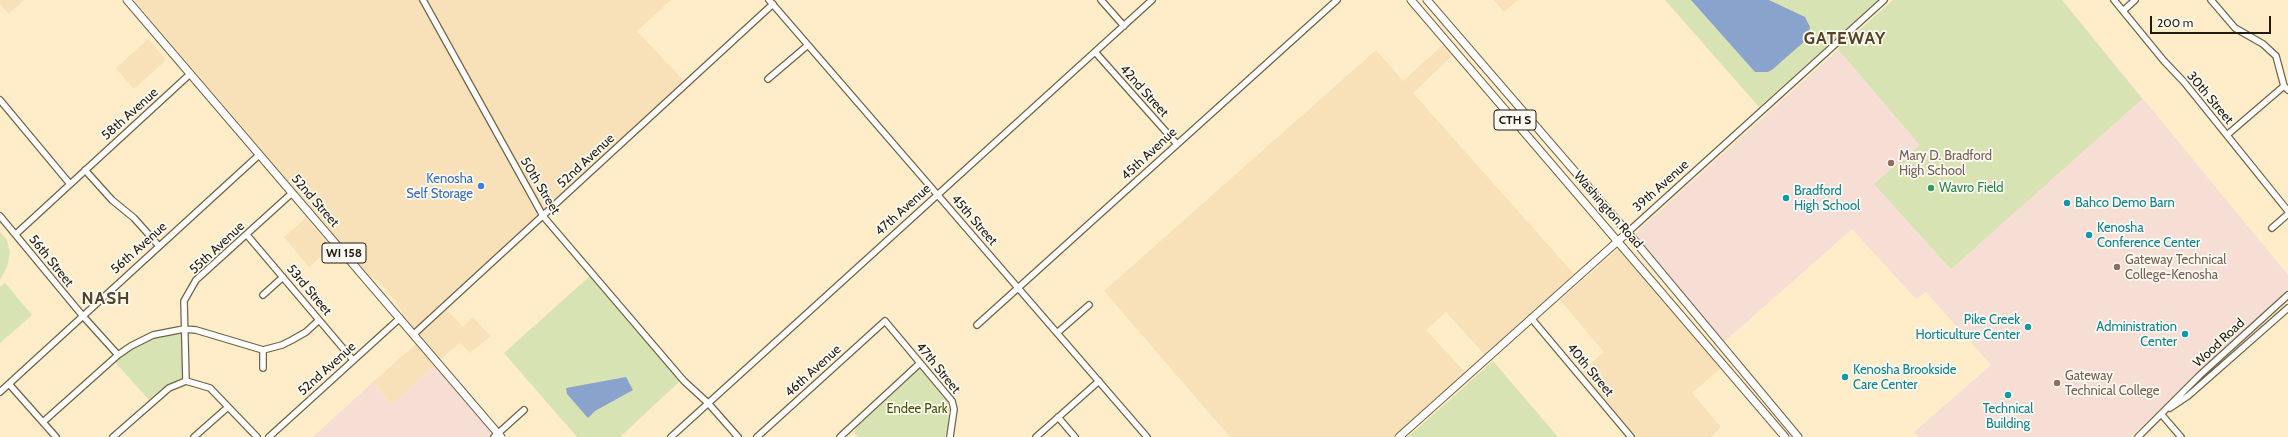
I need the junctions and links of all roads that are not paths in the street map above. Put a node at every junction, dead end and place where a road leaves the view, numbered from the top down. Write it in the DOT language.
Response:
graph roads {
  1 [pos="126,0"];
  2 [pos="423,0"];
  3 [pos="1101,0"];
  4 [pos="1152,0"];
  5 [pos="1338,0"];
  6 [pos="1411,0"];
  7 [pos="1427,0"];
  8 [pos="1884,0"];
  9 [pos="2114,0"];
  10 [pos="2135,0"];
  11 [pos="2211,0"];
  12 [pos="771,2"];
  13 [pos="2123,11"];
  14 [pos="1124,26"];
  15 [pos="808,45"];
  16 [pos="1096,52"];
  17 [pos="190,74"];
  18 [pos="768,79"];
  19 [pos="2286,88"];
  20 [pos="0,100"];
  21 [pos="2227,135"];
  22 [pos="1176,143"];
  23 [pos="259,155"];
  24 [pos="85,170"];
  25 [pos="70,184"];
  26 [pos="292,193"];
  27 [pos="937,194"];
  28 [pos="2288,212"];
  29 [pos="0,216"];
  30 [pos="543,216"];
  31 [pos="2272,228"];
  32 [pos="1628,232"];
  33 [pos="16,234"];
  34 [pos="247,235"];
  35 [pos="1619,241"];
  36 [pos="159,246"];
  37 [pos="1649,276"];
  38 [pos="283,277"];
  39 [pos="1019,289"];
  40 [pos="1680,294"];
  41 [pos="263,295"];
  42 [pos="2288,295"];
  43 [pos="1089,305"];
  44 [pos="2288,308"];
  45 [pos="82,315"];
  46 [pos="400,318"];
  47 [pos="1531,318"];
  48 [pos="319,320"];
  49 [pos="885,321"];
  50 [pos="977,325"];
  51 [pos="184,329"];
  52 [pos="1057,333"];
  53 [pos="414,334"];
  54 [pos="263,350"];
  55 [pos="118,355"];
  56 [pos="353,360"];
  57 [pos="920,364"];
  58 [pos="263,368"];
  59 [pos="186,381"];
  60 [pos="1099,381"];
  61 [pos="9,384"];
  62 [pos="0,392"];
  63 [pos="708,403"];
  64 [pos="228,407"];
  65 [pos="524,410"];
  66 [pos="2167,410"];
  67 [pos="2162,414"];
  68 [pos="1058,417"];
  69 [pos="43,422"];
  70 [pos="497,436"];
  71 [pos="56,437"];
  72 [pos="113,437"];
  73 [pos="194,437"];
  74 [pos="257,437"];
  75 [pos="269,437"];
  76 [pos="671,437"];
  77 [pos="738,437"];
  78 [pos="757,437"];
  79 [pos="840,437"];
  80 [pos="950,437"];
  81 [pos="1036,437"];
  82 [pos="1075,437"];
  83 [pos="1147,437"];
  84 [pos="1399,437"];
  85 [pos="1631,437"];
  86 [pos="1784,437"];
  87 [pos="1798,437"];
  88 [pos="2138,437"];
  89 [pos="2181,437"];
  1 -- 17 [label="main road, 52nd Street / WI 158"];
  2 -- 30 [label="street, 50th Street"];
  3 -- 14 [label="street"];
  4 -- 14 [label="street, 47th Avenue"];
  5 -- 22 [label="street, 45th Avenue"];
  6 -- 35 [label="main road, Washington Road / CTH S"];
  7 -- 32 [label="main road, Washington Road / CTH S"];
  8 -- 32 [label="street, 39th Avenue"];
  9 -- 13 [label="street, 30th Street"];
  10 -- 13 [label="street"];
  11 -- 19 [label="street"];
  12 -- 15 [label="street, 45th Street"];
  12 -- 30 [label="street, 52nd Avenue"];
  13 -- 21 [label="street, 30th Street"];
  14 -- 16 [label="street, 47th Avenue"];
  15 -- 18 [label="street"];
  15 -- 27 [label="street, 45th Street"];
  16 -- 22 [label="street, 42nd Street"];
  16 -- 27 [label="street, 47th Avenue"];
  17 -- 23 [label="main road, 52nd Street / WI 158"];
  17 -- 24 [label="street, 58th Avenue"];
  19 -- 21 [label="street"];
  20 -- 25 [label="street"];
  21 -- 28 [label="street, 30th Street"];
  22 -- 39 [label="street, 45th Avenue"];
  23 -- 26 [label="main road, 52nd Street / WI 158"];
  23 -- 36 [label="street, 56th Avenue"];
  24 -- 25 [label="street, 58th Avenue"];
  24 -- 36 [label="street"];
  25 -- 33 [label="street, 58th Avenue"];
  26 -- 34 [label="street, 55th Avenue"];
  26 -- 46 [label="main road, 52nd Street / WI 158"];
  27 -- 39 [label="street, 45th Street"];
  27 -- 63 [label="street, 47th Avenue"];
  28 -- 31 [label="street"];
  29 -- 33 [label="street, 56th Street"];
  30 -- 53 [label="street, 52nd Avenue"];
  30 -- 63 [label="street, 50th Street"];
  32 -- 35 [label="main road, 39th Avenue"];
  32 -- 40 [label="main road, Washington Road"];
  33 -- 45 [label="street, 56th Street"];
  34 -- 38 [label="street, 53rd Street"];
  34 -- 51 [label="street, 55th Avenue"];
  35 -- 37 [label="main road, Washington Road"];
  35 -- 47 [label="main road, 39th Avenue"];
  36 -- 45 [label="street, 56th Avenue"];
  37 -- 40 [label="main road"];
  37 -- 86 [label="main road, Washington Road"];
  38 -- 41 [label="street"];
  38 -- 48 [label="street, 53rd Street"];
  39 -- 50 [label="street, 45th Avenue"];
  39 -- 52 [label="street, 45th Street"];
  40 -- 87 [label="main road, Washington Road"];
  42 -- 66 [label="street, Wood Road"];
  43 -- 52 [label="street"];
  44 -- 66 [label="street, Wood Road"];
  45 -- 55 [label="street, 56th Street"];
  45 -- 61 [label="street, 56th Avenue"];
  46 -- 53 [label="main road, 52nd Street / WI 158"];
  46 -- 56 [label="street, 52nd Avenue"];
  47 -- 84 [label="main road, 39th Avenue"];
  47 -- 85 [label="street, 40th Street"];
  48 -- 54 [label="street"];
  48 -- 56 [label="street, 53rd Street"];
  49 -- 57 [label="street, 47th Street"];
  49 -- 78 [label="street, 46th Avenue"];
  51 -- 54 [label="street"];
  51 -- 55 [label="street"];
  51 -- 59 [label="street, 55th Avenue"];
  52 -- 60 [label="street, 45th Street"];
  53 -- 70 [label="main road, 52nd Street / WI 158"];
  54 -- 58 [label="street"];
  55 -- 69 [label="street"];
  56 -- 75 [label="street, 52nd Avenue"];
  57 -- 79 [label="street"];
  57 -- 80 [label="street, 47th Street"];
  59 -- 64 [label="street"];
  59 -- 72 [label="street"];
  60 -- 68 [label="street"];
  60 -- 83 [label="street, 45th Street"];
  61 -- 62 [label="street, 56th Avenue"];
  61 -- 69 [label="street"];
  63 -- 76 [label="street, 47th Avenue"];
  63 -- 77 [label="street"];
  64 -- 73 [label="street"];
  64 -- 74 [label="street"];
  65 -- 70 [label="street"];
  66 -- 67 [label="street, Wood Road"];
  67 -- 88 [label="street, Wood Road"];
  67 -- 89 [label="street"];
  68 -- 81 [label="street"];
  68 -- 82 [label="street"];
  69 -- 71 [label="street"];
}
